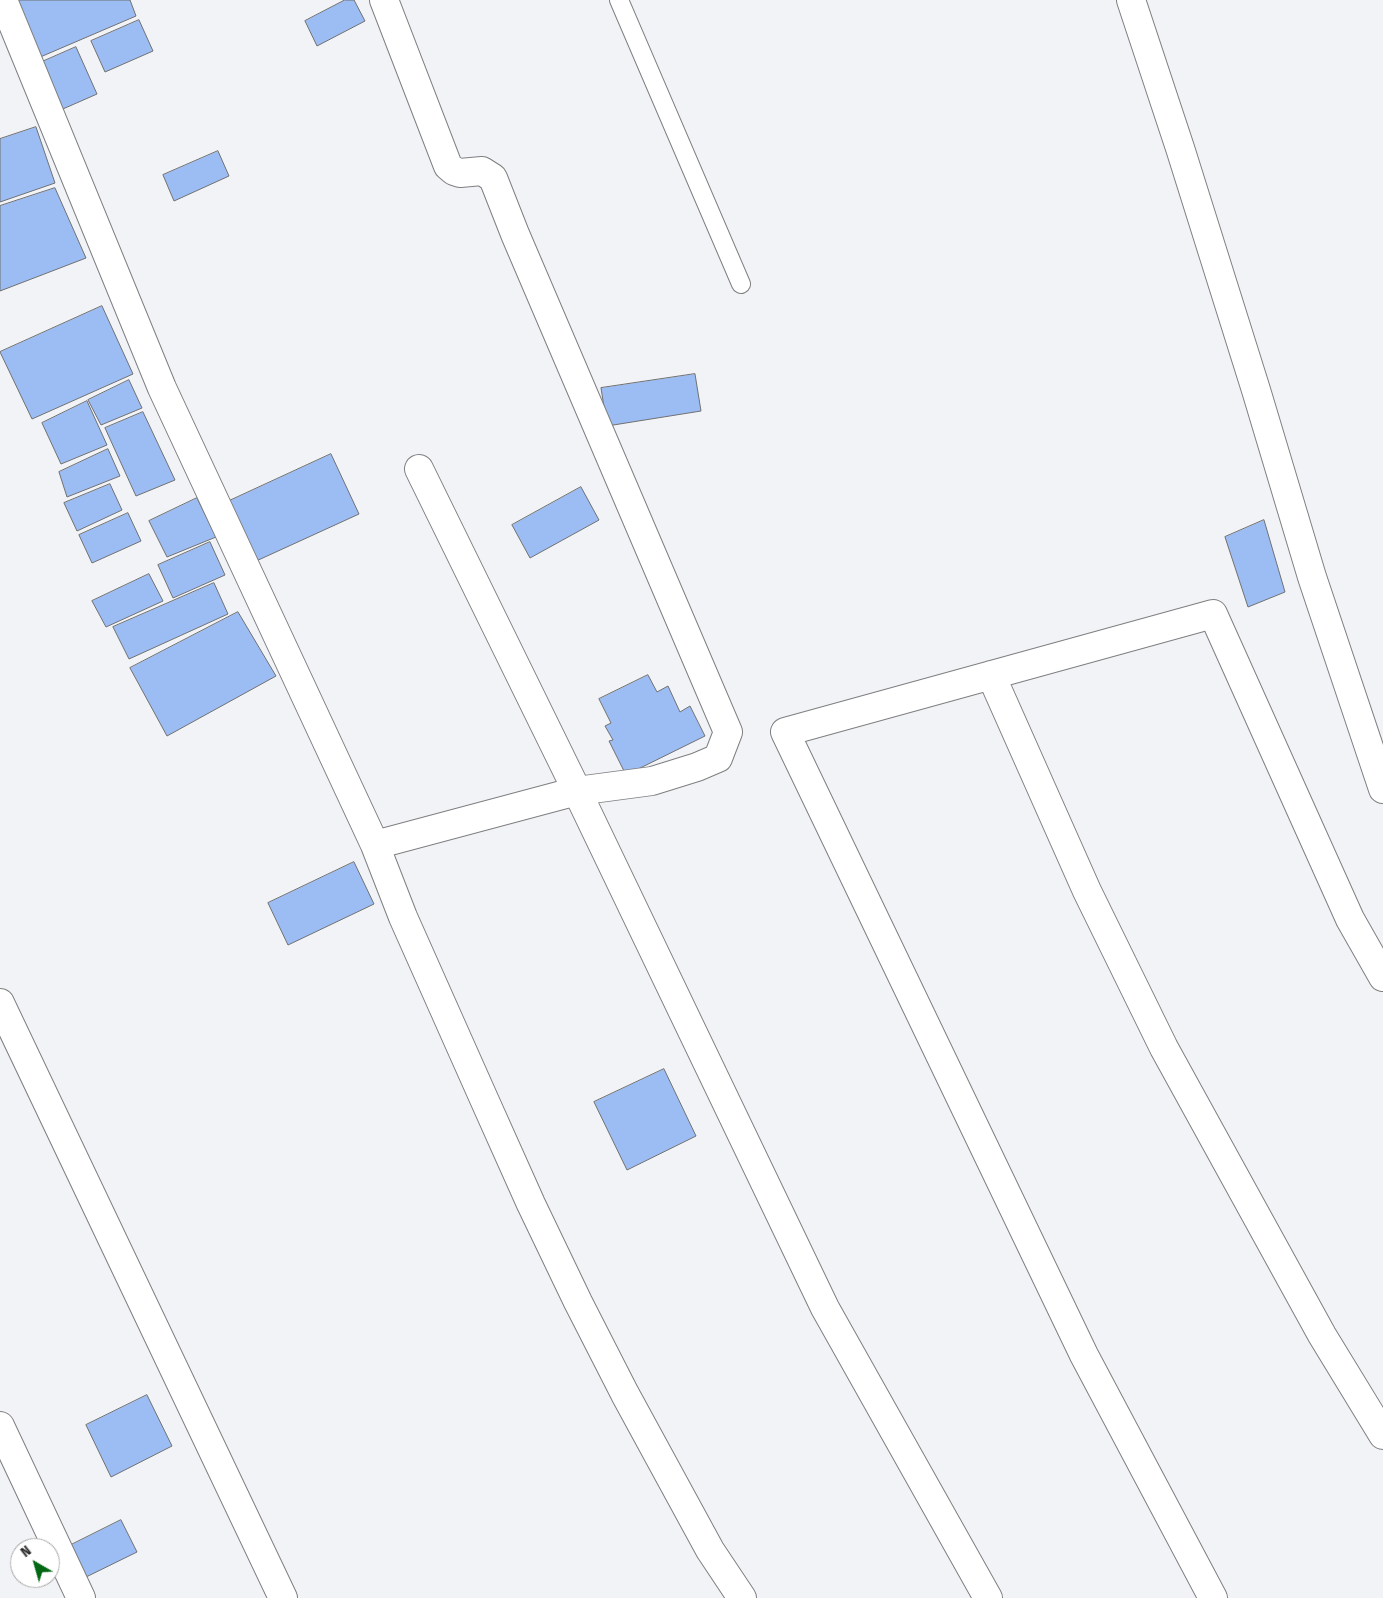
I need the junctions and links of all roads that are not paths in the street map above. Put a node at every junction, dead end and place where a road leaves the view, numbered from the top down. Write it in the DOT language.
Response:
graph roads {
  1 [pos="3,0"];
  2 [pos="384,0"];
  3 [pos="618,0"];
  4 [pos="1131,0"];
  5 [pos="741,284"];
  6 [pos="419,468"];
  7 [pos="991,675"];
  8 [pos="1383,789"];
  9 [pos="577,791"];
  10 [pos="375,845"];
  11 [pos="1383,977"];
  12 [pos="0,1004"];
  13 [pos="0,1426"];
  14 [pos="1383,1435"];
  15 [pos="81,1598"];
  16 [pos="283,1598"];
  17 [pos="742,1598"];
  18 [pos="988,1598"];
  19 [pos="1213,1598"];
  1 -- 10 [label="street"];
  2 -- 9 [label="street"];
  3 -- 5 [label="lane"];
  4 -- 8 [label="street"];
  6 -- 9 [label="street"];
  7 -- 11 [label="street"];
  7 -- 14 [label="street"];
  7 -- 19 [label="street"];
  9 -- 10 [label="street"];
  9 -- 18 [label="street"];
  10 -- 17 [label="street"];
  12 -- 16 [label="street"];
  13 -- 15 [label="street"];
}
